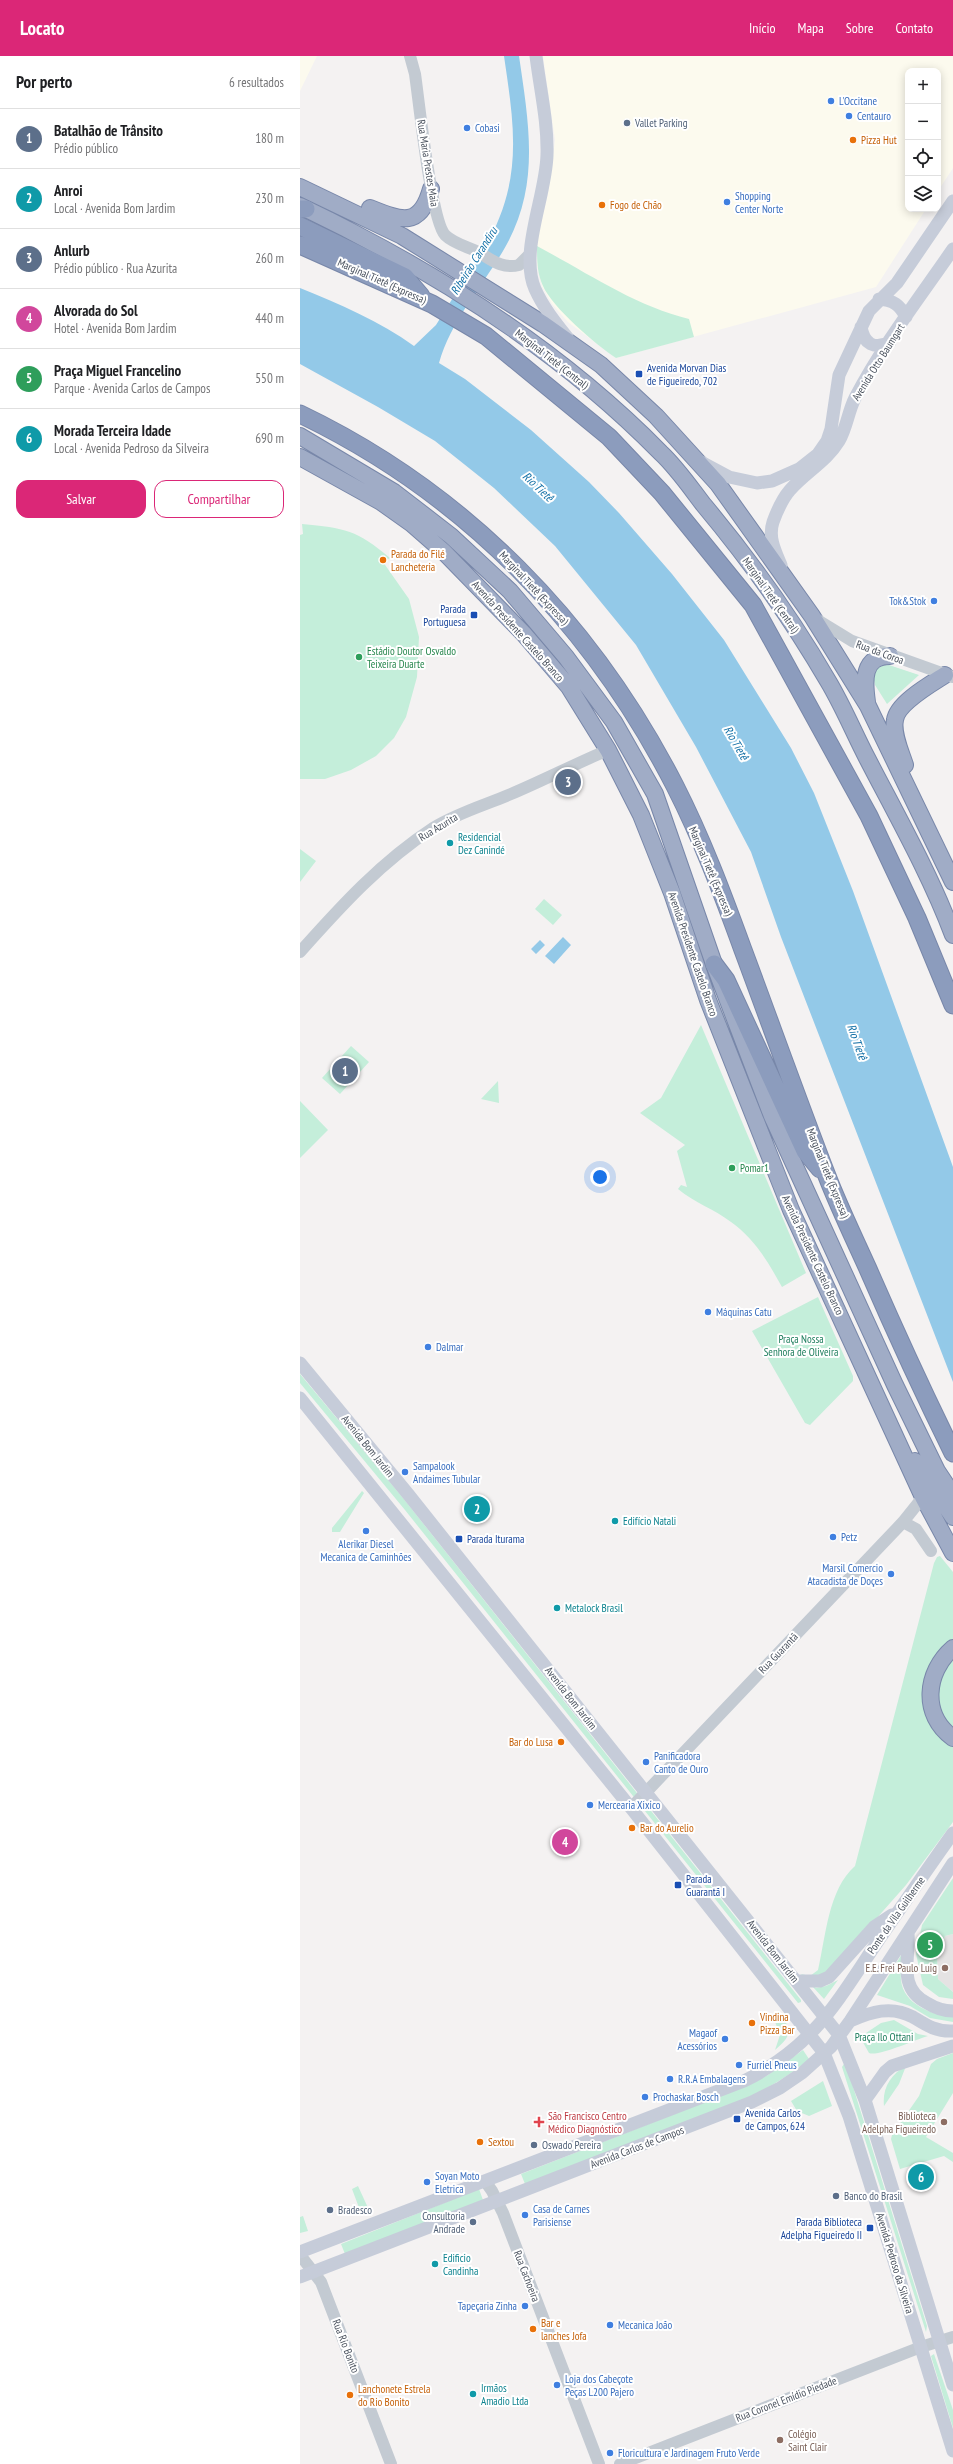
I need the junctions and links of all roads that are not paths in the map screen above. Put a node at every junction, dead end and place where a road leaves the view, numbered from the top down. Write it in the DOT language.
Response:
graph roads {
  1 [pos="410,56"];
  2 [pos="536,56"];
  3 [pos="300,178"];
  4 [pos="300,187"];
  5 [pos="431,189"];
  6 [pos="953,201"];
  7 [pos="302,208"];
  8 [pos="300,226"];
  9 [pos="300,245"];
  10 [pos="953,249"];
  11 [pos="530,254"];
  12 [pos="879,299"];
  13 [pos="428,302"];
  14 [pos="906,317"];
  15 [pos="861,327"];
  16 [pos="890,342"];
  17 [pos="571,343"];
  18 [pos="300,414"];
  19 [pos="300,436"];
  20 [pos="300,457"];
  21 [pos="695,459"];
  22 [pos="787,579"];
  23 [pos="812,616"];
  24 [pos="890,656"];
  25 [pos="950,673"];
  26 [pos="868,706"];
  27 [pos="608,750"];
  28 [pos="916,803"];
  29 [pos="953,882"];
  30 [pos="953,936"];
  31 [pos="300,952"];
  32 [pos="714,964"];
  33 [pos="953,1005"];
  34 [pos="828,1179"];
  35 [pos="300,1363"];
  36 [pos="300,1398"];
  37 [pos="901,1445"];
  38 [pos="953,1453"];
  39 [pos="953,1495"];
  40 [pos="923,1497"];
  41 [pos="953,1517"];
  42 [pos="903,1522"];
  43 [pos="931,1551"];
  44 [pos="953,1553"];
  45 [pos="953,1648"];
  46 [pos="953,1738"];
  47 [pos="645,1792"];
  48 [pos="630,1808"];
  49 [pos="953,1833"];
  50 [pos="953,1863"];
  51 [pos="898,1911"];
  52 [pos="908,1932"];
  53 [pos="796,1981"];
  54 [pos="953,2011"];
  55 [pos="827,2017"];
  56 [pos="850,2021"];
  57 [pos="953,2031"];
  58 [pos="811,2035"];
  59 [pos="839,2035"];
  60 [pos="953,2046"];
  61 [pos="824,2053"];
  62 [pos="865,2100"];
  63 [pos="484,2181"];
  64 [pos="498,2201"];
  65 [pos="300,2254"];
  66 [pos="315,2272"];
  67 [pos="300,2277"];
  68 [pos="953,2337"];
  69 [pos="940,2341"];
  70 [pos="921,2347"];
  71 [pos="953,2385"];
  72 [pos="953,2452"];
  73 [pos="391,2464"];
  74 [pos="599,2464"];
  75 [pos="620,2464"];
  1 -- 5 [label="street, Rua Maria Prestes Maia"];
  2 -- 11 [label="main road"];
  3 -- 5 [label="highway"];
  4 -- 17 [label="highway"];
  5 -- 11 [label="street, Rua Maria Prestes Maia"];
  6 -- 12 [label="main road, Avenida Otto Baumgart"];
  7 -- 30 [label="highway, Marginal Tietê (Central)"];
  8 -- 13 [label="highway"];
  9 -- 13 [label="highway, Marginal Tietê (Expressa)"];
  10 -- 14 [label="main road, Avenida Otto Baumgart"];
  11 -- 17 [label="main road"];
  12 -- 14 [label="main road"];
  12 -- 15 [label="main road, Avenida Otto Baumgart"];
  13 -- 33 [label="highway, Marginal Tietê (Expressa)"];
  14 -- 16 [label="main road, Avenida Otto Baumgart"];
  15 -- 16 [label="main road"];
  15 -- 21 [label="main road, Avenida Otto Baumgart"];
  16 -- 22 [label="main road, Avenida Otto Baumgart"];
  17 -- 21 [label="highway"];
  18 -- 34 [label="highway, Marginal Tietê (Expressa)"];
  19 -- 32 [label="highway"];
  20 -- 27 [label="highway, Avenida Presidente Castelo Branco"];
  21 -- 22 [label="highway"];
  22 -- 23 [label="highway"];
  23 -- 24 [label="street, Rua da Coroa"];
  23 -- 26 [label="highway"];
  24 -- 25 [label="street, Rua da Coroa"];
  24 -- 26 [label="highway"];
  25 -- 28 [label="highway"];
  26 -- 28 [label="highway"];
  27 -- 31 [label="street, Rua Azurita"];
  27 -- 37 [label="highway, Avenida Presidente Castelo Branco"];
  28 -- 29 [label="highway"];
  32 -- 34 [label="highway"];
  32 -- 39 [label="highway"];
  34 -- 38 [label="highway, Marginal Tietê (Expressa)"];
  35 -- 47 [label="main road, Avenida Bom Jardim"];
  36 -- 48 [label="main road, Avenida Bom Jardim"];
  37 -- 40 [label="highway, Avenida Presidente Castelo Branco"];
  37 -- 41 [label="highway"];
  40 -- 42 [label="street, Rua Guarantã"];
  40 -- 44 [label="highway, Avenida Presidente Castelo Branco"];
  42 -- 43 [label="street"];
  42 -- 47 [label="street, Rua Guarantã"];
  45 -- 46 [label="highway"];
  47 -- 48 [label="street, Rua Guarantã"];
  47 -- 53 [label="main road, Avenida Bom Jardim"];
  48 -- 58 [label="main road, Avenida Bom Jardim"];
  49 -- 51 [label="main road, Ponte da Vila Guilherme"];
  50 -- 52 [label="main road, Ponte da Vila Guilherme"];
  51 -- 53 [label="main road"];
  51 -- 55 [label="main road, Ponte da Vila Guilherme"];
  52 -- 54 [label="main road"];
  52 -- 56 [label="main road, Ponte da Vila Guilherme"];
  53 -- 55 [label="main road, Avenida Bom Jardim"];
  55 -- 58 [label="main road, Avenida Carlos de Campos"];
  55 -- 59 [label="main road, Avenida Bom Jardim"];
  56 -- 57 [label="main road"];
  56 -- 59 [label="main road, Avenida Carlos de Campos"];
  58 -- 61 [label="main road, Avenida Bom Jardim"];
  58 -- 63 [label="main road, Avenida Carlos de Campos"];
  59 -- 61 [label="main road, Avenida Carlos de Campos"];
  59 -- 62 [label="main road, Avenida Pedroso da Silveira"];
  60 -- 62 [label="main road"];
  61 -- 64 [label="main road, Avenida Carlos de Campos"];
  61 -- 70 [label="main road, Avenida Pedroso da Silveira"];
  62 -- 69 [label="main road, Avenida Pedroso da Silveira"];
  63 -- 64 [label="street, Rua Cachoeira"];
  63 -- 65 [label="main road, Avenida Carlos de Campos"];
  64 -- 66 [label="main road, Avenida Carlos de Campos"];
  64 -- 74 [label="street, Rua Cachoeira"];
  65 -- 66 [label="street, Rua Rio Bonito"];
  66 -- 67 [label="main road, Avenida Carlos de Campos"];
  66 -- 73 [label="street, Rua Rio Bonito"];
  68 -- 69 [label="street, Rua Coronel Emídio Piedade"];
  69 -- 70 [label="street, Rua Coronel Emídio Piedade"];
  69 -- 71 [label="main road, Avenida Pedroso da Silveira"];
  70 -- 72 [label="main road, Avenida Pedroso da Silveira"];
  70 -- 75 [label="street, Rua Coronel Emídio Piedade"];
}
